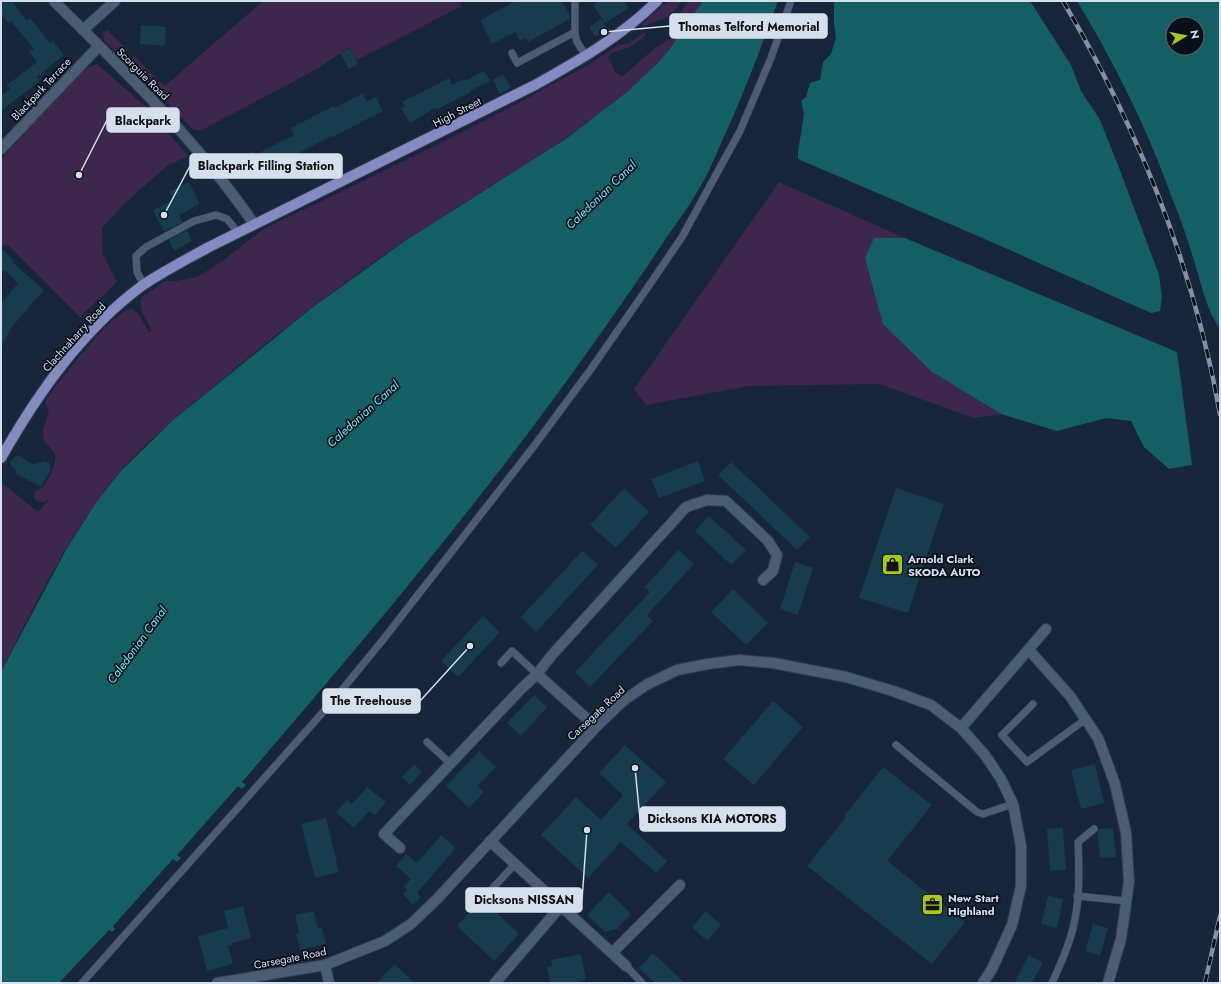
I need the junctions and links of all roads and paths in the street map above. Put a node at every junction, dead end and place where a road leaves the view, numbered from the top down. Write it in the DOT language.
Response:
graph roads {
  1 [pos="54,1"];
  2 [pos="115,1"];
  3 [pos="575,1"];
  4 [pos="657,1"];
  5 [pos="791,1"];
  6 [pos="83,30"];
  7 [pos="575,32"];
  8 [pos="98,46"];
  9 [pos="512,53"];
  10 [pos="586,56"];
  11 [pos="1,149"];
  12 [pos="254,224"];
  13 [pos="238,232"];
  14 [pos="144,285"];
  15 [pos="1,458"];
  16 [pos="763,580"];
  17 [pos="1046,629"];
  18 [pos="1029,650"];
  19 [pos="501,663"];
  20 [pos="537,674"];
  21 [pos="1033,704"];
  22 [pos="1086,719"];
  23 [pos="596,727"];
  24 [pos="961,728"];
  25 [pos="428,742"];
  26 [pos="896,746"];
  27 [pos="451,764"];
  28 [pos="1013,804"];
  29 [pos="1094,829"];
  30 [pos="490,841"];
  31 [pos="400,848"];
  32 [pos="515,864"];
  33 [pos="680,885"];
  34 [pos="491,890"];
  35 [pos="1077,896"];
  36 [pos="1126,901"];
  37 [pos="561,906"];
  38 [pos="612,953"];
  39 [pos="326,965"];
  40 [pos="626,966"];
  41 [pos="82,983"];
  42 [pos="217,983"];
  43 [pos="329,983"];
  44 [pos="495,983"];
  45 [pos="642,983"];
  46 [pos="983,983"];
  47 [pos="1052,983"];
  48 [pos="1108,983"];
  1 -- 6 [label="street, Scorguie Road"];
  2 -- 6 [label="street"];
  3 -- 7 [label="lane"];
  4 -- 10 [label="main road, High Street"];
  5 -- 41 [label="lane"];
  6 -- 8 [label="street, Scorguie Road"];
  7 -- 9 [label="lane"];
  7 -- 10 [label="lane"];
  8 -- 11 [label="street, Blackpark Terrace"];
  8 -- 12 [label="street, Scorguie Road"];
  10 -- 12 [label="main road, High Street"];
  12 -- 13 [label="main road, Clachnaharry Road"];
  13 -- 14 [label="main road, Clachnaharry Road"];
  13 -- 14 [label="lane"];
  14 -- 15 [label="main road, Clachnaharry Road"];
  16 -- 20 [label="street"];
  17 -- 18 [label="street"];
  18 -- 22 [label="street"];
  18 -- 24 [label="street"];
  19 -- 20 [label="lane"];
  20 -- 23 [label="street"];
  20 -- 27 [label="street"];
  21 -- 22 [label="lane"];
  22 -- 36 [label="street"];
  23 -- 24 [label="street, Carsegate Road"];
  23 -- 30 [label="street, Carsegate Road"];
  24 -- 28 [label="street, Carsegate Road"];
  25 -- 27 [label="lane"];
  26 -- 28 [label="lane"];
  27 -- 31 [label="street"];
  28 -- 46 [label="street, Carsegate Road"];
  29 -- 35 [label="lane"];
  30 -- 32 [label="street"];
  30 -- 39 [label="street, Carsegate Road"];
  32 -- 34 [label="lane"];
  32 -- 37 [label="street"];
  33 -- 38 [label="street"];
  35 -- 36 [label="lane"];
  35 -- 47 [label="lane"];
  36 -- 48 [label="street"];
  37 -- 38 [label="street"];
  37 -- 44 [label="street"];
  38 -- 40 [label="street"];
  39 -- 42 [label="street, Carsegate Road"];
  39 -- 43 [label="street"];
  40 -- 45 [label="lane"];
}
